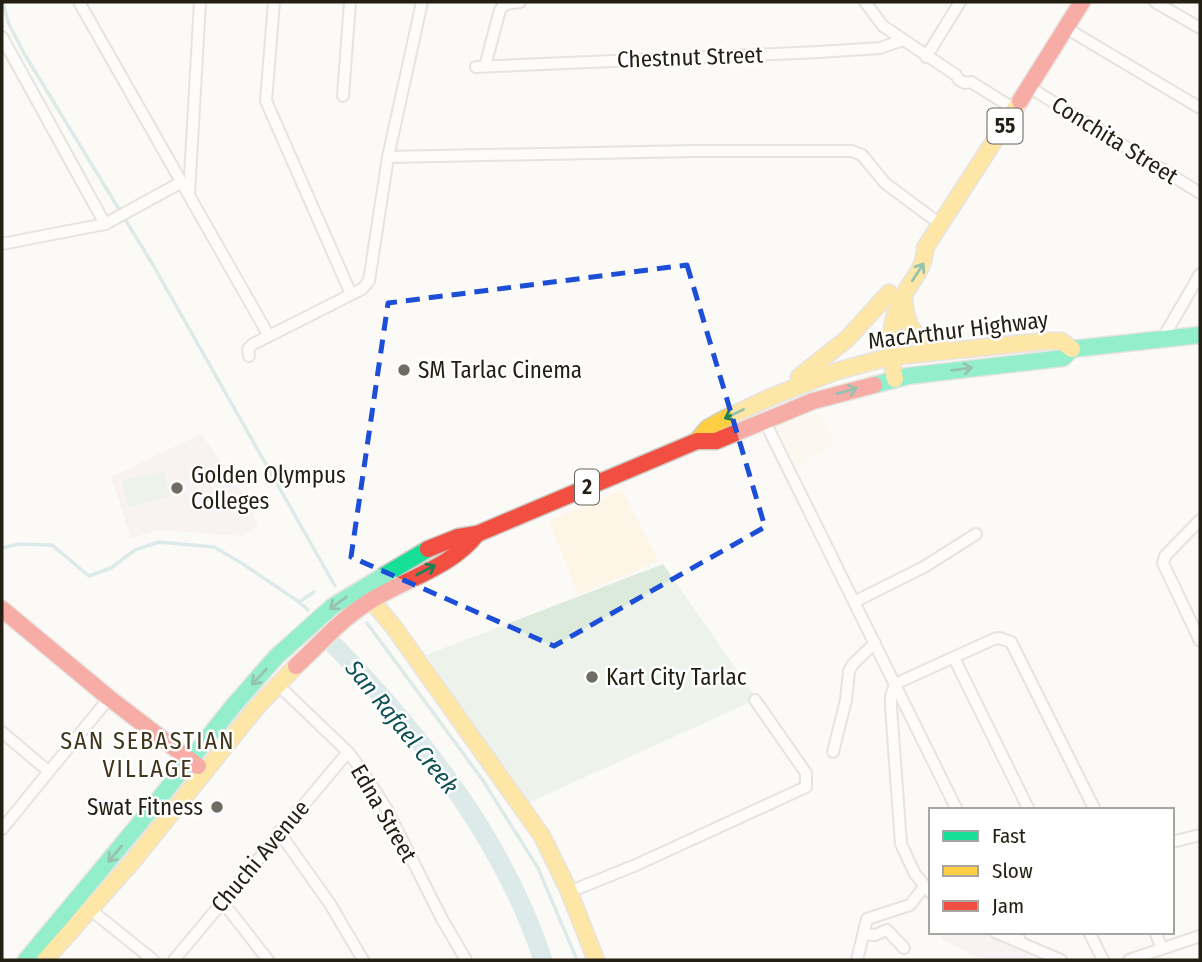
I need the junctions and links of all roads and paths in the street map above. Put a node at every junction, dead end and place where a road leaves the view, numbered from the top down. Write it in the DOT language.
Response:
graph roads {
  1 [pos="79,2"];
  2 [pos="200,2"];
  3 [pos="274,2"];
  4 [pos="350,2"];
  5 [pos="422,2"];
  6 [pos="520,2"];
  7 [pos="865,2"];
  8 [pos="960,2"];
  9 [pos="1082,2"];
  10 [pos="1155,2"];
  11 [pos="1066,28"];
  12 [pos="1200,28"];
  13 [pos="2,37"];
  14 [pos="903,40"];
  15 [pos="926,57"];
  16 [pos="1029,87"];
  17 [pos="343,96"];
  18 [pos="1200,108"];
  19 [pos="1016,110"];
  20 [pos="388,157"];
  21 [pos="180,183"];
  22 [pos="1200,193"];
  23 [pos="189,194"];
  24 [pos="108,223"];
  25 [pos="940,224"];
  26 [pos="2,244"];
  27 [pos="1200,274"];
  28 [pos="351,294"];
  29 [pos="896,294"];
  30 [pos="1200,335"];
  31 [pos="269,336"];
  32 [pos="1162,340"];
  33 [pos="1072,349"];
  34 [pos="947,351"];
  35 [pos="248,356"];
  36 [pos="883,359"];
  37 [pos="888,380"];
  38 [pos="771,397"];
  39 [pos="764,420"];
  40 [pos="697,441"];
  41 [pos="1200,520"];
  42 [pos="477,534"];
  43 [pos="976,534"];
  44 [pos="371,600"];
  45 [pos="854,602"];
  46 [pos="2,609"];
  47 [pos="1197,628"];
  48 [pos="1200,642"];
  49 [pos="875,643"];
  50 [pos="954,658"];
  51 [pos="895,684"];
  52 [pos="278,685"];
  53 [pos="109,698"];
  54 [pos="755,700"];
  55 [pos="2,732"];
  56 [pos="348,752"];
  57 [pos="833,752"];
  58 [pos="190,760"];
  59 [pos="48,771"];
  60 [pos="205,772"];
  61 [pos="956,808"];
  62 [pos="1028,808"];
  63 [pos="1094,808"];
  64 [pos="2,829"];
  65 [pos="279,832"];
  66 [pos="1200,835"];
  67 [pos="1174,842"];
  68 [pos="927,890"];
  69 [pos="569,892"];
  70 [pos="222,901"];
  71 [pos="91,910"];
  72 [pos="864,934"];
  73 [pos="1090,934"];
  74 [pos="1156,934"];
  75 [pos="1200,936"];
  76 [pos="1019,938"];
  77 [pos="904,948"];
  78 [pos="1163,948"];
  79 [pos="26,960"];
  80 [pos="45,960"];
  81 [pos="153,960"];
  82 [pos="174,960"];
  83 [pos="268,960"];
  84 [pos="363,960"];
  85 [pos="466,960"];
  86 [pos="596,960"];
  87 [pos="857,960"];
  88 [pos="1061,960"];
  89 [pos="1103,960"];
  90 [pos="1129,960"];
  1 -- 21 [label="street"];
  2 -- 23 [label="street"];
  3 -- 28 [label="street"];
  4 -- 17 [label="street"];
  5 -- 20 [label="street"];
  6 -- 14 [label="street, Chestnut Street"];
  7 -- 14 [label="street"];
  8 -- 15 [label="street"];
  9 -- 11 [label="main road, 55"];
  10 -- 12 [label="street"];
  11 -- 16 [label="main road, 55"];
  11 -- 18 [label="street"];
  13 -- 24 [label="street"];
  14 -- 15 [label="street"];
  15 -- 19 [label="street"];
  16 -- 19 [label="main road, 55"];
  16 -- 22 [label="street, Conchita Street"];
  19 -- 25 [label="main road, 55"];
  20 -- 25 [label="street"];
  20 -- 28 [label="street"];
  21 -- 23 [label="street"];
  21 -- 24 [label="street"];
  23 -- 31 [label="street"];
  24 -- 26 [label="street"];
  25 -- 29 [label="main road, 55"];
  27 -- 32 [label="street"];
  28 -- 31 [label="street"];
  29 -- 34 [label="main road"];
  29 -- 36 [label="main road, 55"];
  29 -- 38 [label="main road"];
  30 -- 32 [label="main road, MacArthur Highway / 2"];
  31 -- 35 [label="street"];
  32 -- 33 [label="main road, MacArthur Highway / 2"];
  33 -- 34 [label="main road, MacArthur Highway / 2"];
  37 -- 33 [label="main road, MacArthur Highway / 2, one-way"];
  34 -- 36 [label="main road, MacArthur Highway / 2"];
  36 -- 37 [label="main road, 55"];
  36 -- 38 [label="main road, MacArthur Highway / 2"];
  39 -- 37 [label="main road, MacArthur Highway / 2, one-way"];
  38 -- 40 [label="main road, MacArthur Highway / 2, one-way"];
  39 -- 40 [label="main road, MacArthur Highway / 2"];
  39 -- 45 [label="street"];
  40 -- 42 [label="main road, MacArthur Highway / 2"];
  41 -- 47 [label="street"];
  44 -- 42 [label="main road, MacArthur Highway / 2, one-way"];
  42 -- 58 [label="main road, MacArthur Highway / 2, one-way"];
  43 -- 45 [label="street"];
  44 -- 52 [label="main road, MacArthur Highway / 2"];
  44 -- 69 [label="main road"];
  45 -- 49 [label="street"];
  46 -- 53 [label="main road"];
  47 -- 48 [label="street"];
  49 -- 51 [label="street"];
  49 -- 57 [label="street"];
  50 -- 51 [label="street"];
  50 -- 62 [label="street"];
  50 -- 63 [label="street"];
  51 -- 61 [label="street"];
  51 -- 68 [label="street"];
  52 -- 56 [label="street, Edna Street"];
  52 -- 60 [label="main road, MacArthur Highway / 2"];
  53 -- 58 [label="main road"];
  53 -- 59 [label="street"];
  54 -- 69 [label="street"];
  55 -- 59 [label="street"];
  56 -- 65 [label="street, Chuchi Avenue"];
  56 -- 85 [label="street, Edna Street"];
  58 -- 60 [label="main road"];
  58 -- 79 [label="main road, MacArthur Highway / 2, one-way"];
  59 -- 64 [label="street"];
  60 -- 71 [label="main road, MacArthur Highway / 2"];
  65 -- 70 [label="street, Chuchi Avenue"];
  65 -- 84 [label="street"];
  66 -- 67 [label="street"];
  68 -- 72 [label="street"];
  69 -- 86 [label="main road"];
  70 -- 82 [label="street, Chuchi Avenue"];
  70 -- 83 [label="street"];
  71 -- 80 [label="main road, MacArthur Highway / 2"];
  71 -- 81 [label="street"];
  72 -- 77 [label="street"];
  72 -- 87 [label="street"];
  73 -- 89 [label="street"];
  74 -- 78 [label="street"];
  75 -- 78 [label="street"];
  76 -- 88 [label="street"];
  78 -- 90 [label="street"];
}
